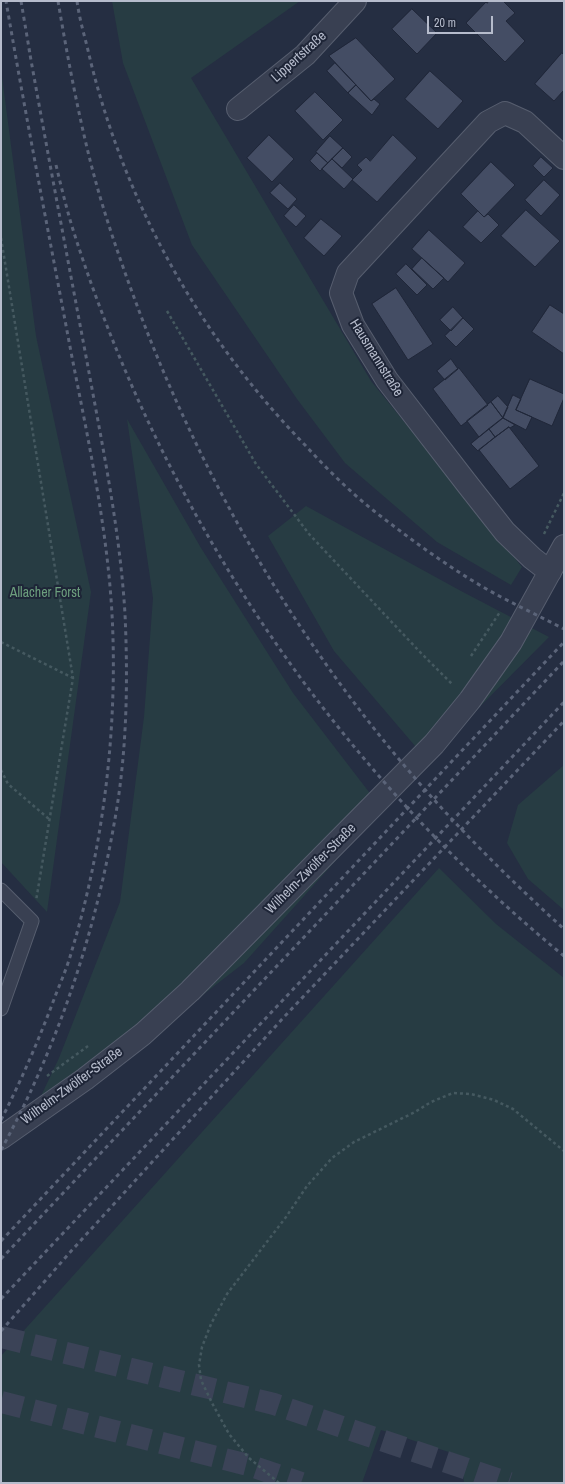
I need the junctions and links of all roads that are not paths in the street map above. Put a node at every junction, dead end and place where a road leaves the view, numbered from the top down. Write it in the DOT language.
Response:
graph roads {
  1 [pos="356,1"];
  2 [pos="238,109"];
  3 [pos="564,158"];
  4 [pos="564,546"];
  5 [pos="550,572"];
  6 [pos="1,890"];
  7 [pos="1,1008"];
  8 [pos="1,1138"];
  1 -- 2 [label="street, Lippertstraße"];
  3 -- 5 [label="street, Hausmannstraße"];
  4 -- 5 [label="street, Wilhelm-Zwölfer-Straße"];
  5 -- 8 [label="street, Wilhelm-Zwölfer-Straße"];
  6 -- 7 [label="lane"];
}
